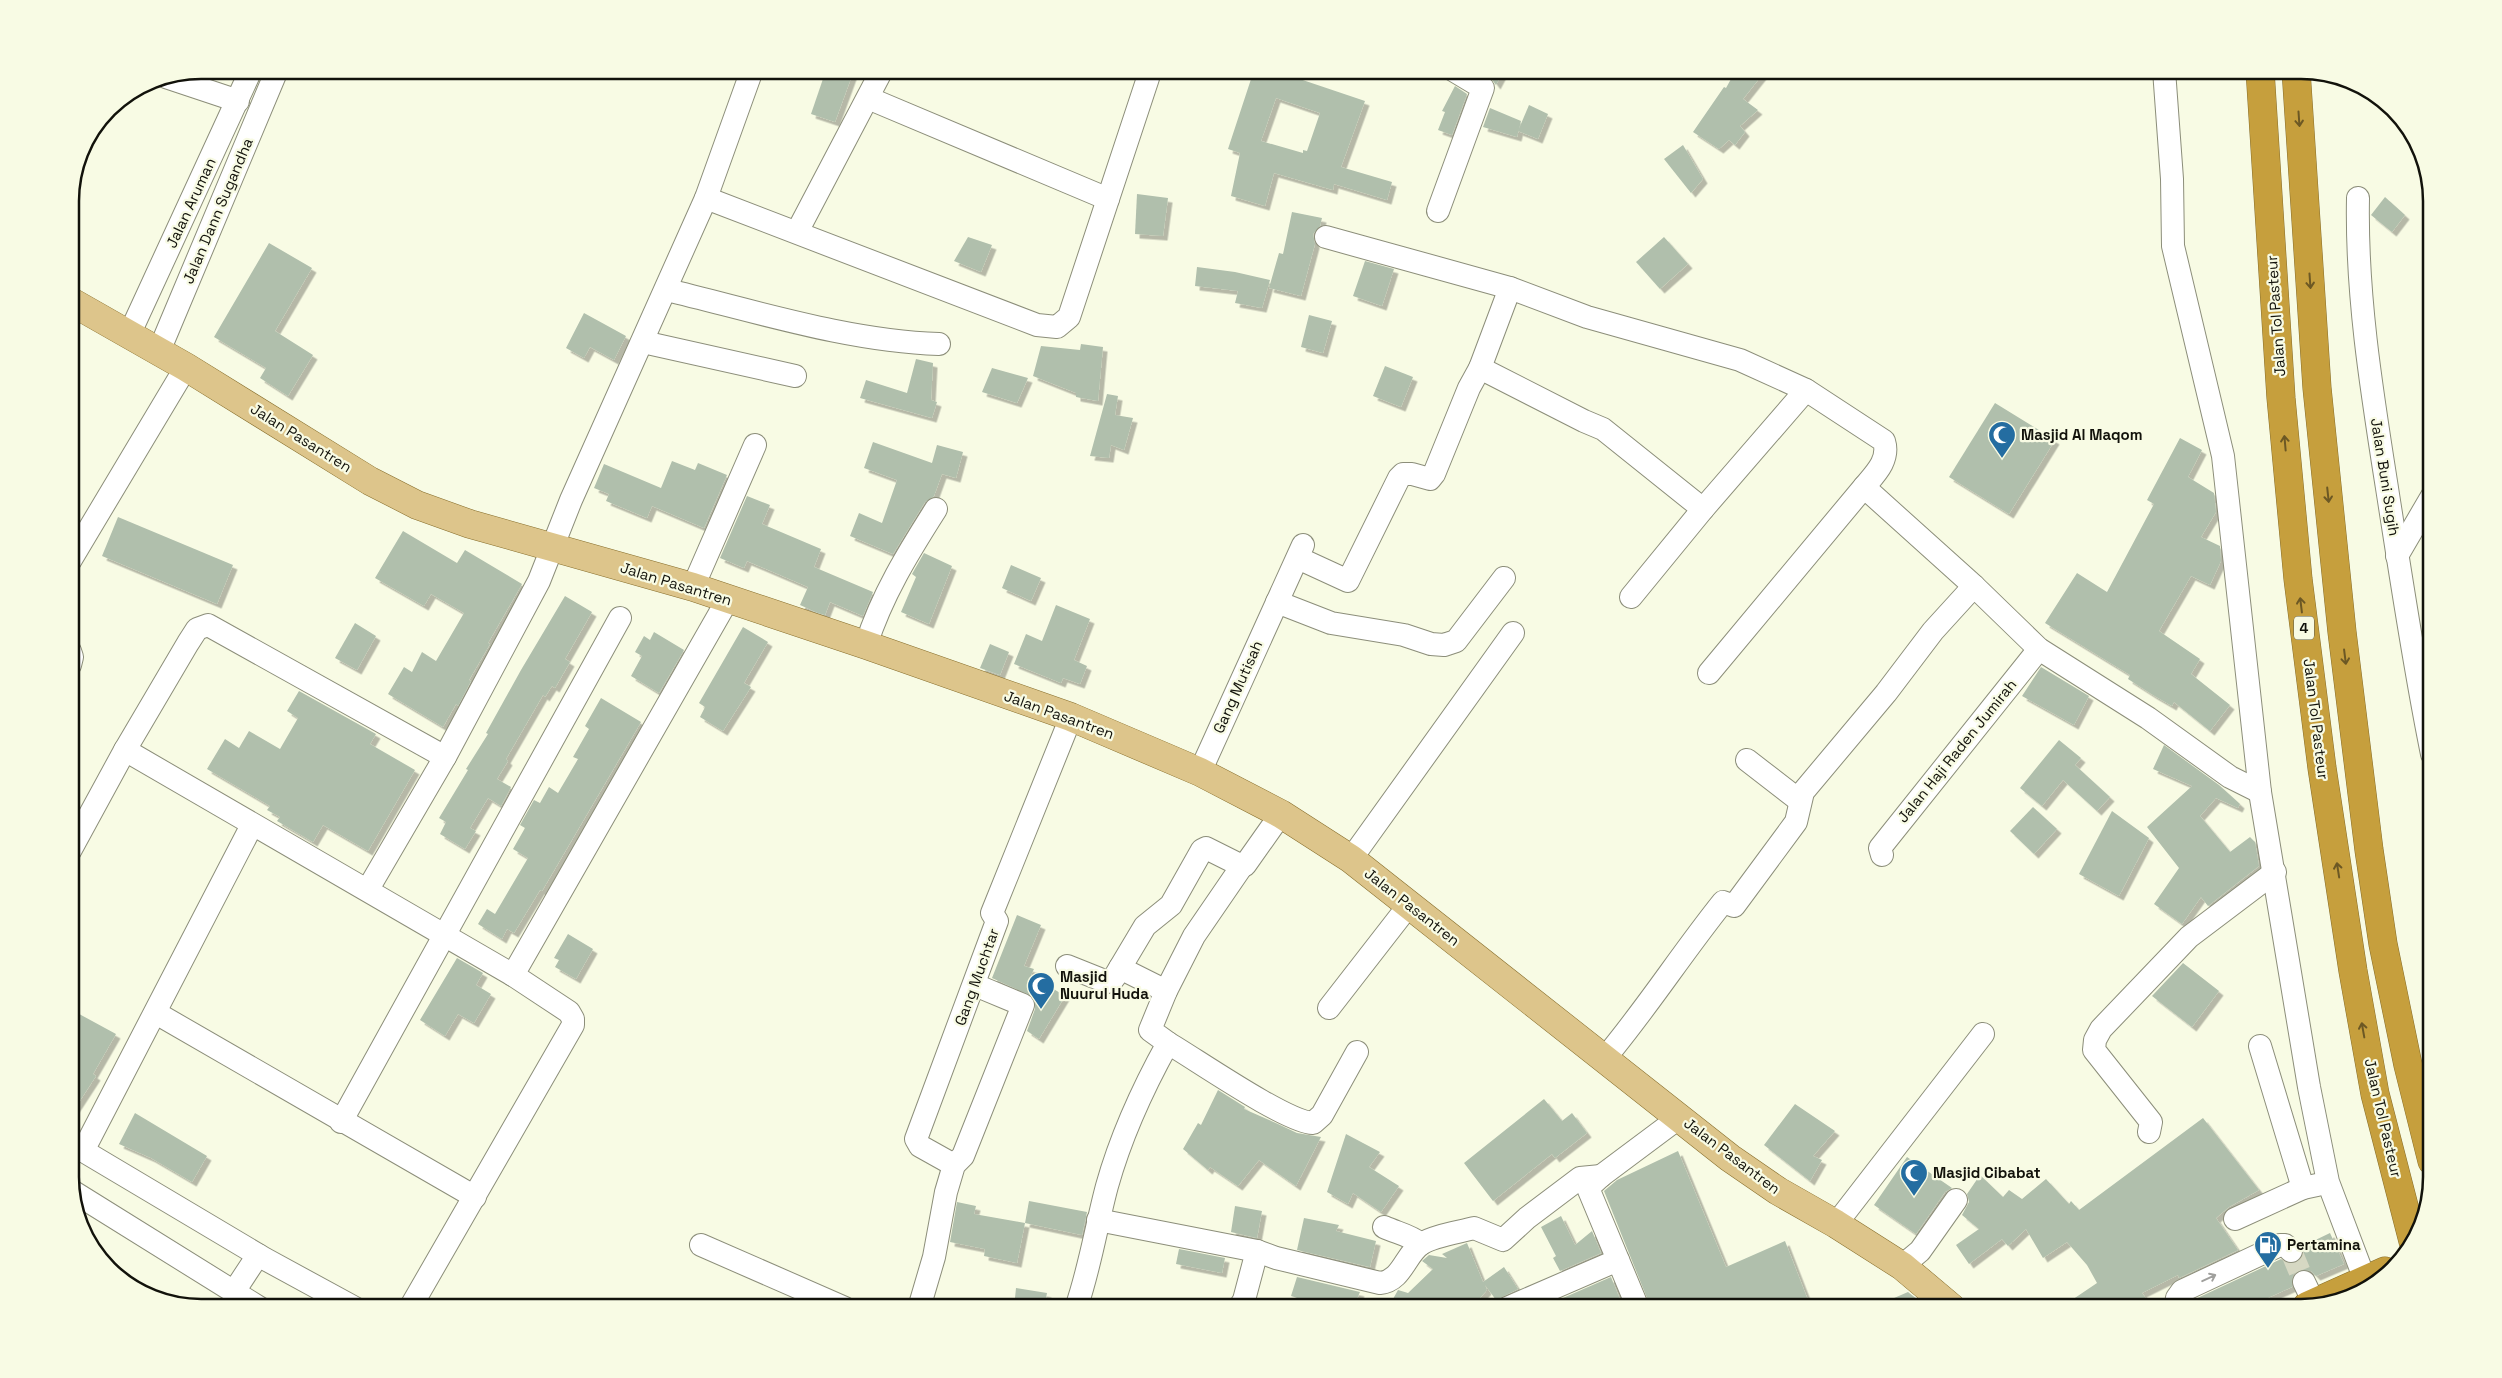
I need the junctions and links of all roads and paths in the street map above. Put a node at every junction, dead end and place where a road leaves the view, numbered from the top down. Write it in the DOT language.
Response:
graph roads {
  1 [pos="247,79"];
  2 [pos="273,79"];
  3 [pos="749,79"];
  4 [pos="878,79"];
  5 [pos="1148,79"];
  6 [pos="1468,79"];
  7 [pos="2165,79"];
  8 [pos="2261,79"];
  9 [pos="2297,79"];
  10 [pos="177,81"];
  11 [pos="868,98"];
  12 [pos="238,102"];
  13 [pos="706,198"];
  14 [pos="2358,198"];
  15 [pos="1108,199"];
  16 [pos="1438,210"];
  17 [pos="797,232"];
  18 [pos="1326,237"];
  19 [pos="1510,288"];
  20 [pos="667,290"];
  21 [pos="79,306"];
  22 [pos="129,335"];
  23 [pos="643,342"];
  24 [pos="939,344"];
  25 [pos="159,351"];
  26 [pos="186,367"];
  27 [pos="1480,368"];
  28 [pos="794,376"];
  29 [pos="1806,390"];
  30 [pos="755,445"];
  31 [pos="1864,487"];
  32 [pos="936,509"];
  33 [pos="1703,509"];
  34 [pos="2423,511"];
  35 [pos="79,546"];
  36 [pos="554,548"];
  37 [pos="2397,556"];
  38 [pos="1504,578"];
  39 [pos="1974,586"];
  40 [pos="693,587"];
  41 [pos="1631,597"];
  42 [pos="728,599"];
  43 [pos="1277,602"];
  44 [pos="620,618"];
  45 [pos="1513,633"];
  46 [pos="866,645"];
  47 [pos="2039,649"];
  48 [pos="1709,673"];
  49 [pos="2423,675"];
  50 [pos="1071,717"];
  51 [pos="125,750"];
  52 [pos="445,757"];
  53 [pos="1747,760"];
  54 [pos="1200,772"];
  55 [pos="2260,792"];
  56 [pos="1800,800"];
  57 [pos="1281,814"];
  58 [pos="252,824"];
  59 [pos="79,834"];
  60 [pos="1882,855"];
  61 [pos="1351,859"];
  62 [pos="1242,866"];
  63 [pos="2275,872"];
  64 [pos="368,889"];
  65 [pos="1409,905"];
  66 [pos="444,935"];
  67 [pos="1067,966"];
  68 [pos="1120,968"];
  69 [pos="513,975"];
  70 [pos="975,985"];
  71 [pos="1166,991"];
  72 [pos="1330,1008"];
  73 [pos="156,1013"];
  74 [pos="1983,1034"];
  75 [pos="1168,1043"];
  76 [pos="2260,1046"];
  77 [pos="1356,1052"];
  78 [pos="1606,1058"];
  79 [pos="1680,1117"];
  80 [pos="341,1122"];
  81 [pos="2423,1125"];
  82 [pos="2149,1132"];
  83 [pos="79,1144"];
  84 [pos="79,1148"];
  85 [pos="954,1165"];
  86 [pos="1601,1176"];
  87 [pos="2328,1182"];
  88 [pos="2303,1188"];
  89 [pos="80,1196"];
  90 [pos="474,1197"];
  91 [pos="1956,1200"];
  92 [pos="2236,1219"];
  93 [pos="1098,1220"];
  94 [pos="1836,1224"];
  95 [pos="1384,1227"];
  96 [pos="2410,1232"];
  97 [pos="1421,1244"];
  98 [pos="702,1245"];
  99 [pos="1257,1251"];
  100 [pos="2291,1251"];
  101 [pos="258,1255"];
  102 [pos="1618,1260"];
  103 [pos="1902,1266"];
  104 [pos="2374,1275"];
  105 [pos="2375,1275"];
  106 [pos="235,1290"];
  107 [pos="2308,1297"];
  108 [pos="248,1299"];
  109 [pos="339,1299"];
  110 [pos="415,1299"];
  111 [pos="825,1299"];
  112 [pos="922,1299"];
  113 [pos="1079,1299"];
  114 [pos="1244,1299"];
  115 [pos="1528,1299"];
  116 [pos="1634,1299"];
  117 [pos="1941,1299"];
  118 [pos="2177,1299"];
  1 -- 12 [label="street, Jalan Aruman"];
  2 -- 25 [label="street, Jalan Dann Sugandha"];
  3 -- 13 [label="street"];
  4 -- 11 [label="street"];
  5 -- 15 [label="street"];
  6 -- 16 [label="street"];
  7 -- 55 [label="street"];
  96 -- 8 [label="highway, Jalan Tol Pasteur / 4, one-way"];
  9 -- 81 [label="highway, one-way"];
  10 -- 12 [label="street"];
  11 -- 15 [label="street"];
  11 -- 17 [label="street"];
  12 -- 22 [label="street, Jalan Aruman"];
  13 -- 17 [label="street"];
  13 -- 20 [label="street"];
  14 -- 37 [label="street, Jalan Buni Sugih"];
  15 -- 17 [label="street"];
  18 -- 19 [label="street"];
  19 -- 27 [label="street"];
  19 -- 29 [label="street"];
  20 -- 23 [label="street"];
  20 -- 24 [label="street"];
  21 -- 22 [label="main road, Jalan Pasantren"];
  22 -- 25 [label="main road, Jalan Pasantren"];
  23 -- 28 [label="street"];
  23 -- 36 [label="street"];
  25 -- 26 [label="main road, Jalan Pasantren"];
  26 -- 35 [label="street"];
  26 -- 36 [label="main road, Jalan Pasantren"];
  27 -- 33 [label="street"];
  27 -- 43 [label="street, Gang Mutisah"];
  29 -- 31 [label="street"];
  29 -- 33 [label="street"];
  30 -- 40 [label="street"];
  31 -- 39 [label="street"];
  31 -- 48 [label="street"];
  32 -- 46 [label="street"];
  33 -- 41 [label="street"];
  34 -- 37 [label="street"];
  36 -- 40 [label="main road, Jalan Pasantren"];
  36 -- 52 [label="street"];
  37 -- 49 [label="street, Jalan Buni Sugih"];
  38 -- 43 [label="street"];
  39 -- 47 [label="street"];
  39 -- 56 [label="street"];
  40 -- 42 [label="main road, Jalan Pasantren"];
  42 -- 46 [label="main road, Jalan Pasantren"];
  42 -- 69 [label="street"];
  43 -- 54 [label="street, Gang Mutisah"];
  44 -- 66 [label="street"];
  45 -- 61 [label="street"];
  46 -- 50 [label="main road, Jalan Pasantren"];
  47 -- 55 [label="street"];
  47 -- 60 [label="street, Jalan Haji Raden Jumirah"];
  50 -- 54 [label="main road, Jalan Pasantren"];
  50 -- 70 [label="street, Gang Muchtar"];
  51 -- 52 [label="street"];
  51 -- 58 [label="street"];
  51 -- 59 [label="street"];
  52 -- 64 [label="street"];
  53 -- 56 [label="street"];
  54 -- 57 [label="main road, Jalan Pasantren"];
  55 -- 63 [label="street"];
  56 -- 78 [label="street"];
  57 -- 61 [label="main road, Jalan Pasantren"];
  57 -- 62 [label="street"];
  58 -- 64 [label="street"];
  58 -- 73 [label="street"];
  61 -- 65 [label="main road, Jalan Pasantren"];
  62 -- 68 [label="street"];
  62 -- 71 [label="street"];
  63 -- 82 [label="street"];
  63 -- 87 [label="street"];
  64 -- 66 [label="street"];
  65 -- 72 [label="street"];
  65 -- 78 [label="main road, Jalan Pasantren"];
  66 -- 69 [label="street"];
  66 -- 80 [label="street"];
  67 -- 68 [label="street"];
  68 -- 71 [label="street"];
  69 -- 90 [label="street"];
  70 -- 85 [label="street, Gang Muchtar"];
  70 -- 85 [label="street"];
  71 -- 75 [label="street"];
  73 -- 80 [label="street"];
  73 -- 83 [label="street"];
  74 -- 94 [label="street"];
  75 -- 77 [label="street"];
  75 -- 93 [label="street"];
  76 -- 88 [label="street"];
  78 -- 79 [label="main road, Jalan Pasantren"];
  79 -- 86 [label="street"];
  79 -- 94 [label="main road, Jalan Pasantren"];
  80 -- 90 [label="street"];
  84 -- 101 [label="street"];
  85 -- 112 [label="street"];
  86 -- 97 [label="street"];
  86 -- 102 [label="street"];
  87 -- 88 [label="street"];
  87 -- 105 [label="street"];
  88 -- 92 [label="street"];
  89 -- 106 [label="street"];
  90 -- 110 [label="street"];
  91 -- 103 [label="street"];
  93 -- 99 [label="street"];
  93 -- 113 [label="street"];
  94 -- 103 [label="main road, Jalan Pasantren"];
  95 -- 97 [label="street"];
  97 -- 99 [label="street"];
  98 -- 111 [label="street"];
  99 -- 114 [label="street"];
  118 -- 100 [label="street, one-way"];
  101 -- 106 [label="street"];
  101 -- 109 [label="street"];
  102 -- 115 [label="street"];
  102 -- 116 [label="street"];
  103 -- 117 [label="main road, Jalan Pasantren"];
  104 -- 107 [label="highway"];
  106 -- 108 [label="street"];
}
